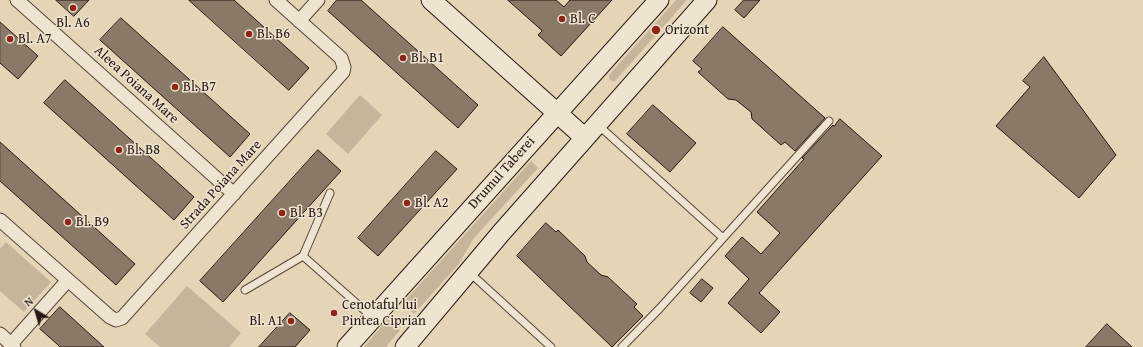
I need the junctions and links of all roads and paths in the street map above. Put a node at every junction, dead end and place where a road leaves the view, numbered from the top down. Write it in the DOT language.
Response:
graph roads {
  1 [pos="17,0"];
  2 [pos="276,0"];
  3 [pos="318,0"];
  4 [pos="431,0"];
  5 [pos="659,0"];
  6 [pos="707,0"];
  7 [pos="299,21"];
  8 [pos="557,113"];
  9 [pos="829,121"];
  10 [pos="597,124"];
  11 [pos="585,138"];
  12 [pos="234,194"];
  13 [pos="330,194"];
  14 [pos="1,222"];
  15 [pos="723,238"];
  16 [pos="303,256"];
  17 [pos="469,272"];
  18 [pos="68,280"];
  19 [pos="245,290"];
  20 [pos="372,317"];
  21 [pos="0,334"];
  22 [pos="13,345"];
  23 [pos="347,347"];
  24 [pos="405,347"];
  25 [pos="551,347"];
  26 [pos="622,347"];
  1 -- 12 [label="street, Aleea Poiana Mare"];
  2 -- 7 [label="street, Strada Poiana Mare"];
  3 -- 7 [label="street"];
  4 -- 8 [label="main road"];
  5 -- 8 [label="main road, Drumul Taberei"];
  6 -- 10 [label="main road"];
  7 -- 12 [label="street, Strada Poiana Mare"];
  8 -- 11 [label="main road"];
  8 -- 20 [label="main road, Drumul Taberei"];
  9 -- 15 [label="lane"];
  10 -- 11 [label="main road"];
  10 -- 15 [label="lane"];
  11 -- 17 [label="main road"];
  12 -- 18 [label="street, Strada Poiana Mare"];
  13 -- 16 [label="lane"];
  14 -- 18 [label="street, Strada Poiana Mare"];
  15 -- 26 [label="lane"];
  16 -- 19 [label="lane"];
  16 -- 20 [label="lane"];
  17 -- 24 [label="main road"];
  17 -- 25 [label="lane"];
  18 -- 22 [label="street"];
  20 -- 23 [label="main road, Drumul Taberei"];
  21 -- 22 [label="street"];
}
